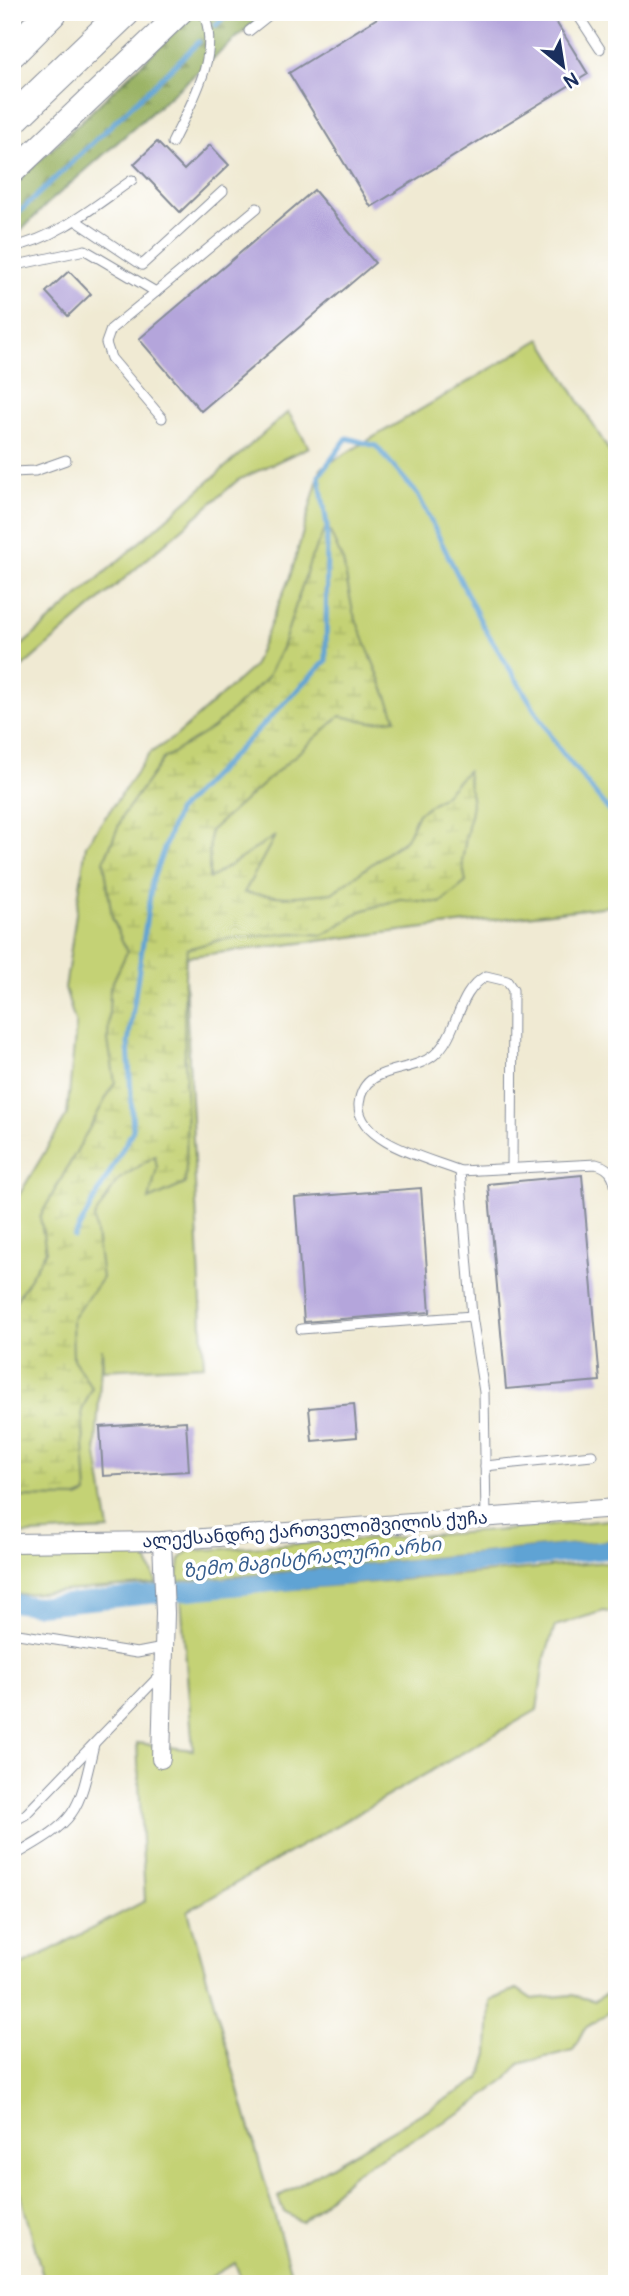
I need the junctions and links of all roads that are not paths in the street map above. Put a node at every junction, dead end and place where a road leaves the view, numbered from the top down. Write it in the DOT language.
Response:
graph roads {
  1 [pos="52,12"];
  2 [pos="125,12"];
  3 [pos="181,12"];
  4 [pos="203,12"];
  5 [pos="272,12"];
  6 [pos="576,12"];
  7 [pos="249,31"];
  8 [pos="600,48"];
  9 [pos="12,52"];
  10 [pos="12,120"];
  11 [pos="172,143"];
  12 [pos="12,173"];
  13 [pos="132,180"];
  14 [pos="223,191"];
  15 [pos="257,208"];
  16 [pos="75,219"];
  17 [pos="12,247"];
  18 [pos="12,266"];
  19 [pos="156,292"];
  20 [pos="162,418"];
  21 [pos="66,460"];
  22 [pos="12,472"];
  23 [pos="512,1168"];
  24 [pos="460,1171"];
  25 [pos="617,1196"];
  26 [pos="472,1316"];
  27 [pos="301,1329"];
  28 [pos="592,1455"];
  29 [pos="485,1466"];
  30 [pos="617,1508"];
  31 [pos="486,1519"];
  32 [pos="162,1541"];
  33 [pos="12,1543"];
  34 [pos="12,1633"];
  35 [pos="163,1648"];
  36 [pos="163,1672"];
  37 [pos="94,1743"];
  38 [pos="161,1759"];
  39 [pos="12,1822"];
  40 [pos="12,1857"];
  1 -- 9 [label="highway"];
  2 -- 10 [label="highway"];
  3 -- 12 [label="street"];
  4 -- 11 [label="lane"];
  5 -- 7 [label="lane"];
  6 -- 8 [label="lane"];
  13 -- 16 [label="lane"];
  14 -- 16 [label="lane"];
  15 -- 19 [label="lane"];
  16 -- 17 [label="lane"];
  18 -- 19 [label="lane"];
  19 -- 20 [label="lane"];
  21 -- 22 [label="lane"];
  23 -- 24 [label="lane"];
  23 -- 24 [label="lane"];
  23 -- 25 [label="lane"];
  24 -- 26 [label="lane"];
  26 -- 27 [label="lane"];
  26 -- 29 [label="lane"];
  28 -- 29 [label="lane"];
  29 -- 31 [label="lane"];
  30 -- 31 [label="street, ალექსანდრე ქართველიშვილის ქუჩა"];
  31 -- 32 [label="street, ალექსანდრე ქართველიშვილის ქუჩა"];
  32 -- 33 [label="street, ალექსანდრე ქართველიშვილის ქუჩა"];
  32 -- 35 [label="street"];
  34 -- 35 [label="lane"];
  35 -- 36 [label="street"];
  36 -- 37 [label="lane"];
  36 -- 38 [label="street"];
  37 -- 39 [label="lane"];
  37 -- 40 [label="lane"];
}
